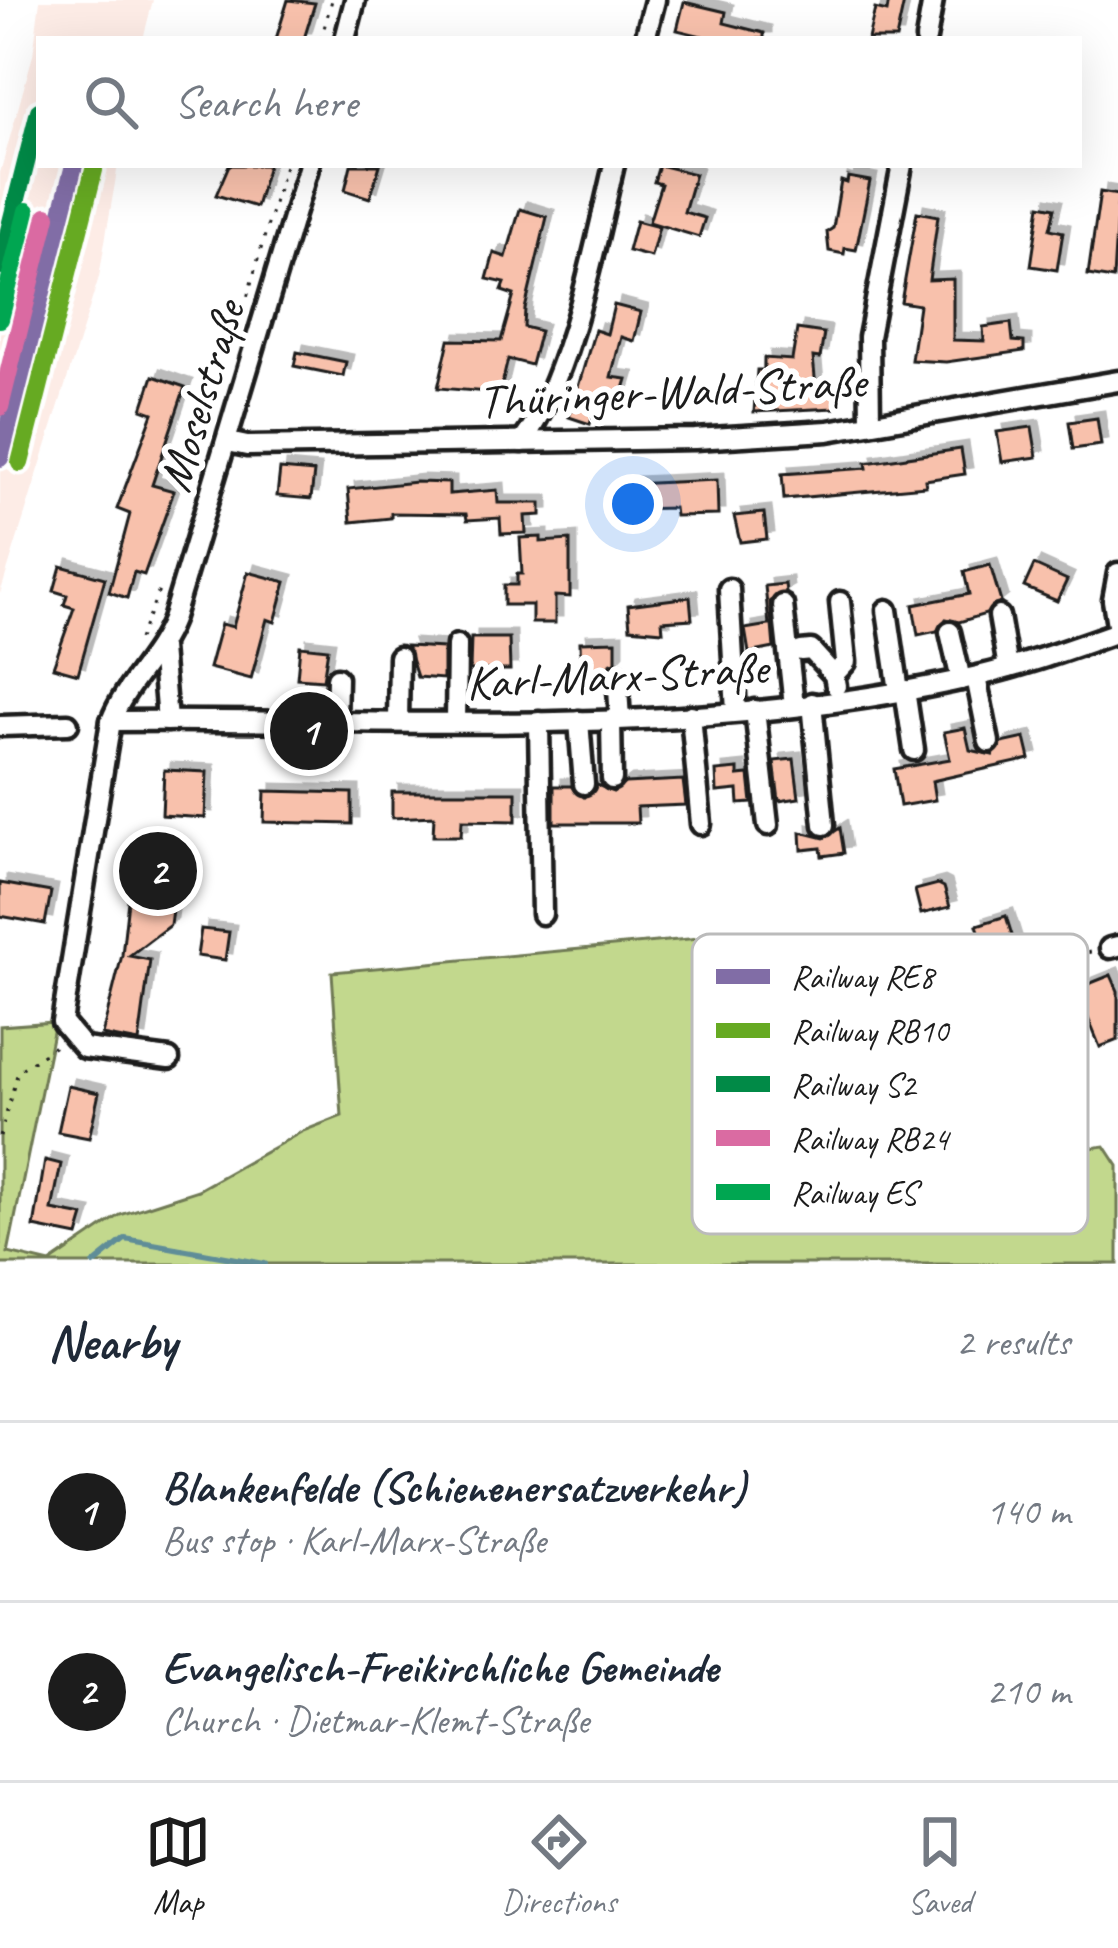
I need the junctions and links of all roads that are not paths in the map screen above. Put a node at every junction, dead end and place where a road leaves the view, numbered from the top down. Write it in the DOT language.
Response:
graph roads {
  1 [pos="356,0"];
  2 [pos="655,0"];
  3 [pos="934,0"];
  4 [pos="345,36"];
  5 [pos="647,36"];
  6 [pos="927,36"];
  7 [pos="309,168"];
  8 [pos="613,168"];
  9 [pos="901,168"];
  10 [pos="1118,381"];
  11 [pos="870,423"];
  12 [pos="228,442"];
  13 [pos="522,442"];
  14 [pos="1118,573"];
  15 [pos="729,589"];
  16 [pos="840,602"];
  17 [pos="783,605"];
  18 [pos="887,610"];
  19 [pos="999,616"];
  20 [pos="950,632"];
  21 [pos="1118,632"];
  22 [pos="457,645"];
  23 [pos="161,647"];
  24 [pos="801,651"];
  25 [pos="399,657"];
  26 [pos="1008,668"];
  27 [pos="617,674"];
  28 [pos="834,675"];
  29 [pos="337,678"];
  30 [pos="968,678"];
  31 [pos="902,690"];
  32 [pos="838,700"];
  33 [pos="803,705"];
  34 [pos="746,711"];
  35 [pos="692,715"];
  36 [pos="615,720"];
  37 [pos="167,721"];
  38 [pos="111,722"];
  39 [pos="336,722"];
  40 [pos="398,722"];
  41 [pos="456,722"];
  42 [pos="539,722"];
  43 [pos="579,722"];
  44 [pos="68,724"];
  45 [pos="0,725"];
  46 [pos="989,742"];
  47 [pos="914,750"];
  48 [pos="612,779"];
  49 [pos="584,784"];
  50 [pos="701,824"];
  51 [pos="768,825"];
  52 [pos="824,825"];
  53 [pos="542,914"];
  54 [pos="169,1060"];
  1 -- 4 [label="street"];
  2 -- 5 [label="street"];
  3 -- 6 [label="street"];
  7 -- 12 [label="street, Moselstraße"];
  8 -- 13 [label="street"];
  9 -- 11 [label="street"];
  10 -- 11 [label="street, Thüringer-Wald-Straße"];
  11 -- 13 [label="street, Thüringer-Wald-Straße"];
  12 -- 13 [label="street, Thüringer-Wald-Straße"];
  12 -- 23 [label="street, Moselstraße"];
  14 -- 21 [label="street"];
  15 -- 34 [label="street"];
  16 -- 28 [label="street"];
  17 -- 33 [label="street"];
  18 -- 31 [label="street"];
  19 -- 26 [label="street"];
  20 -- 30 [label="street"];
  21 -- 26 [label="street, Karl-Marx-Straße"];
  22 -- 41 [label="street"];
  23 -- 37 [label="street, Moselstraße"];
  23 -- 38 [label="street, Moselstraße"];
  24 -- 28 [label="street"];
  25 -- 40 [label="street"];
  26 -- 30 [label="street, Karl-Marx-Straße"];
  27 -- 36 [label="street"];
  28 -- 32 [label="street"];
  29 -- 39 [label="street"];
  30 -- 31 [label="street, Karl-Marx-Straße"];
  30 -- 46 [label="street"];
  31 -- 32 [label="street, Karl-Marx-Straße"];
  31 -- 47 [label="street"];
  32 -- 33 [label="street, Karl-Marx-Straße"];
  33 -- 34 [label="street, Karl-Marx-Straße"];
  33 -- 52 [label="street"];
  34 -- 35 [label="street, Karl-Marx-Straße"];
  34 -- 51 [label="street"];
  35 -- 36 [label="street, Karl-Marx-Straße"];
  35 -- 50 [label="street"];
  36 -- 43 [label="street, Karl-Marx-Straße"];
  36 -- 48 [label="street"];
  37 -- 38 [label="street, Karl-Marx-Straße"];
  37 -- 39 [label="street, Karl-Marx-Straße"];
  38 -- 54 [label="street"];
  39 -- 40 [label="street, Karl-Marx-Straße"];
  40 -- 41 [label="street, Karl-Marx-Straße"];
  41 -- 42 [label="street, Karl-Marx-Straße"];
  42 -- 43 [label="street, Karl-Marx-Straße"];
  42 -- 53 [label="street"];
  43 -- 49 [label="street"];
  44 -- 45 [label="street"];
}
